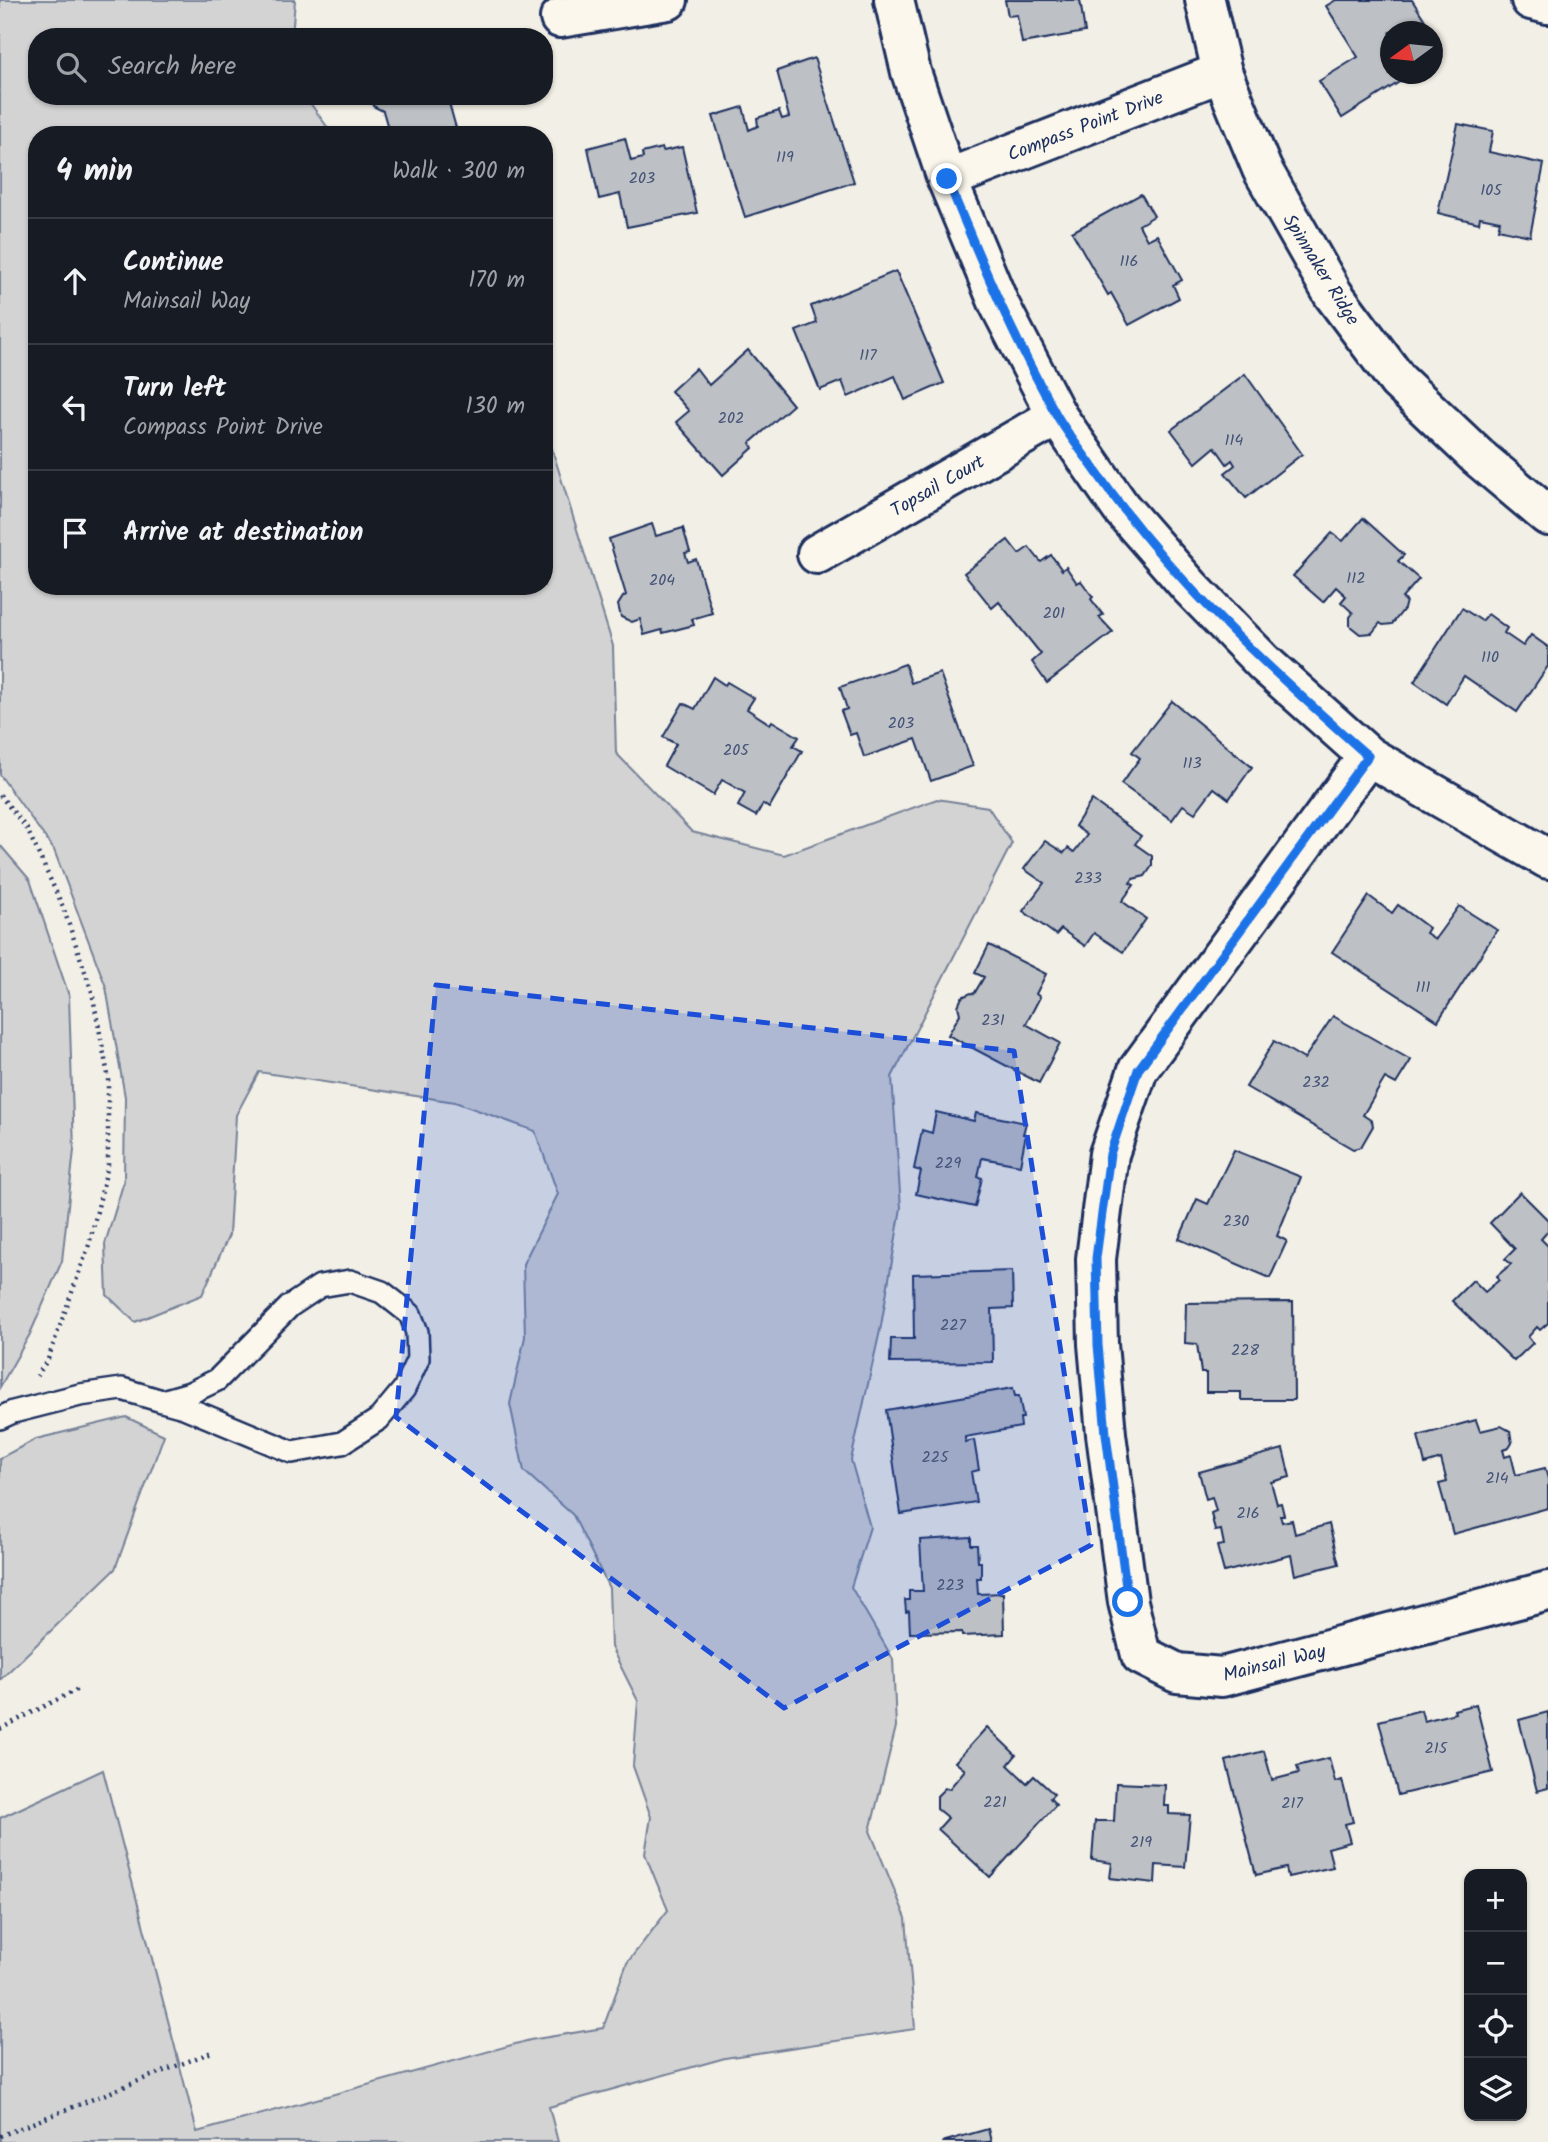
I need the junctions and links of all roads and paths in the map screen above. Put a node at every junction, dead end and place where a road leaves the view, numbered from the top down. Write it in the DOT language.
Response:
graph roads {
  1 [pos="668,0"];
  2 [pos="894,0"];
  3 [pos="1205,0"];
  4 [pos="1531,0"];
  5 [pos="1548,4"];
  6 [pos="560,18"];
  7 [pos="1222,72"];
  8 [pos="947,179"];
  9 [pos="1057,416"];
  10 [pos="1548,516"];
  11 [pos="817,554"];
  12 [pos="1368,756"];
  13 [pos="0,795"];
  14 [pos="1548,859"];
  15 [pos="162,1401"];
  16 [pos="6,1415"];
  17 [pos="1548,1591"];
  18 [pos="80,1688"];
  19 [pos="0,1729"];
  20 [pos="214,2051"];
  21 [pos="0,2136"];
  1 -- 6 [label="street"];
  2 -- 8 [label="street"];
  3 -- 7 [label="street, Spinnaker Ridge"];
  4 -- 5 [label="street"];
  7 -- 8 [label="street, Compass Point Drive"];
  7 -- 10 [label="street, Spinnaker Ridge"];
  8 -- 9 [label="street"];
  9 -- 11 [label="street, Topsail Court"];
  9 -- 12 [label="street"];
  12 -- 14 [label="street"];
  12 -- 17 [label="street, Mainsail Way"];
  13 -- 16 [label="path"];
  15 -- 15 [label="lane"];
  15 -- 16 [label="lane"];
  18 -- 19 [label="path"];
  20 -- 21 [label="path"];
}
